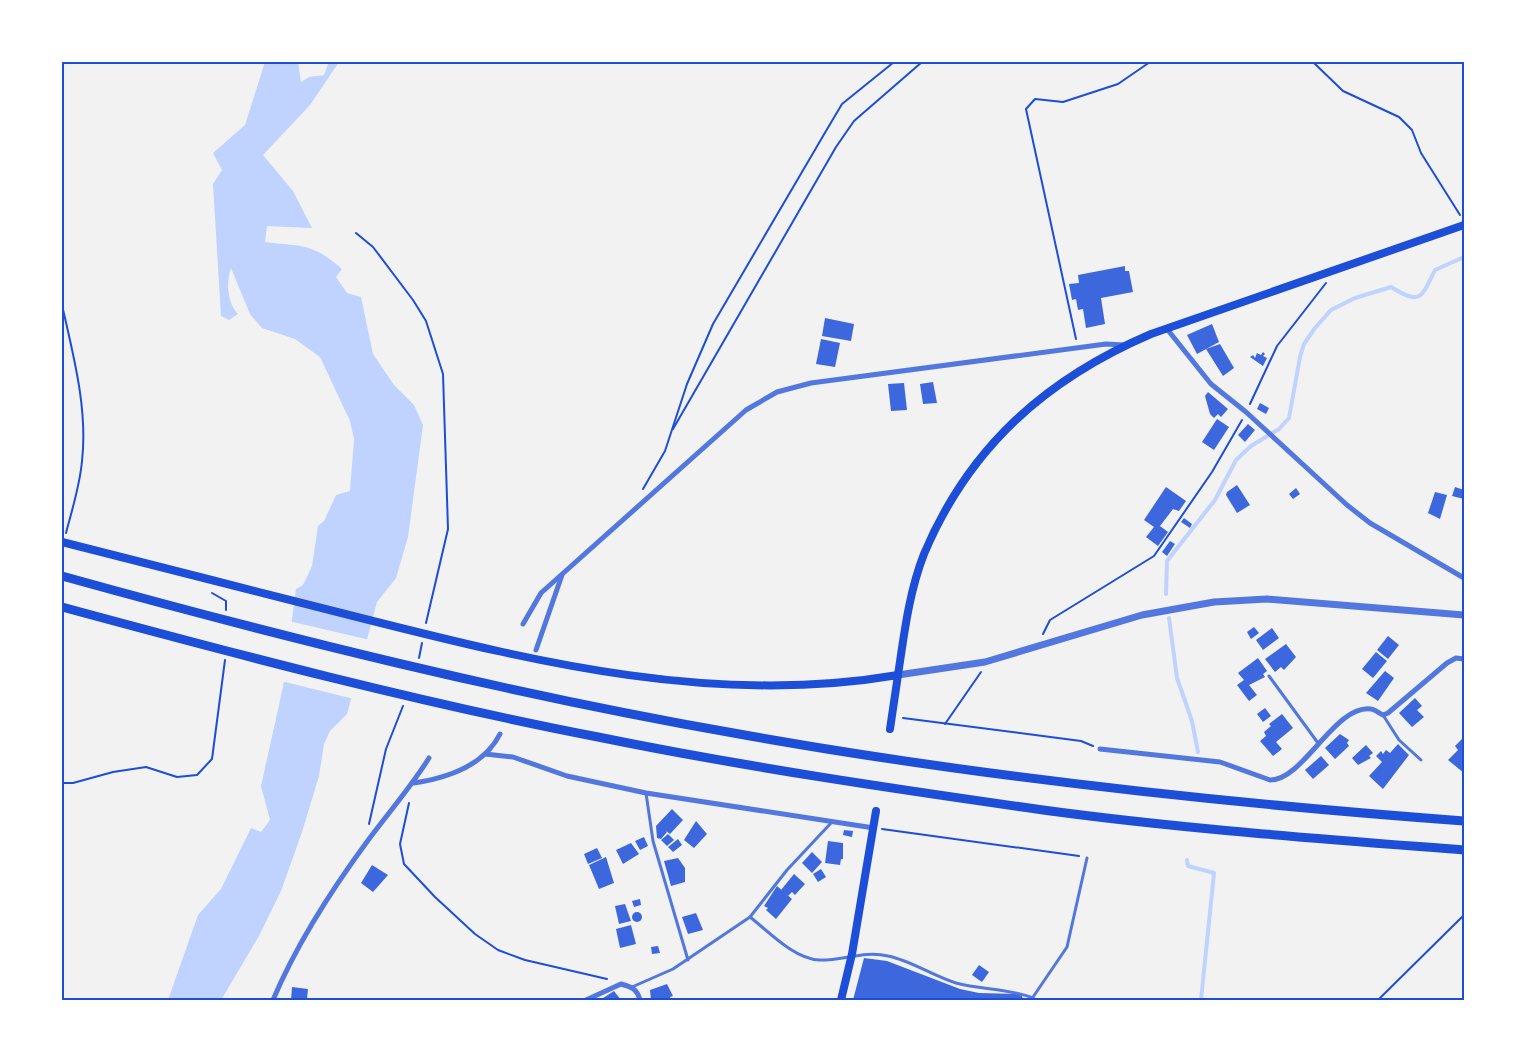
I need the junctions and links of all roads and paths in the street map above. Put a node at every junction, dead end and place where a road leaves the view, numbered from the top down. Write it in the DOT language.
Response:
graph roads {
  1 [pos="894,62"];
  2 [pos="922,62"];
  3 [pos="1150,62"];
  4 [pos="1313,62"];
  5 [pos="1464,224"];
  6 [pos="356,233"];
  7 [pos="1327,273"];
  8 [pos="62,304"];
  9 [pos="1167,329"];
  10 [pos="1125,345"];
  11 [pos="1078,348"];
  12 [pos="1246,412"];
  13 [pos="672,431"];
  14 [pos="642,490"];
  15 [pos="63,541"];
  16 [pos="563,574"];
  17 [pos="62,576"];
  18 [pos="1464,578"];
  19 [pos="212,593"];
  20 [pos="62,607"];
  21 [pos="1464,615"];
  22 [pos="227,617"];
  23 [pos="523,624"];
  24 [pos="425,628"];
  25 [pos="423,639"];
  26 [pos="1041,645"];
  27 [pos="536,650"];
  28 [pos="1464,659"];
  29 [pos="225,660"];
  30 [pos="418,661"];
  31 [pos="981,663"];
  32 [pos="897,675"];
  33 [pos="1269,676"];
  34 [pos="404,705"];
  35 [pos="1383,715"];
  36 [pos="892,717"];
  37 [pos="945,724"];
  38 [pos="891,729"];
  39 [pos="500,734"];
  40 [pos="1318,744"];
  41 [pos="1100,749"];
  42 [pos="485,754"];
  43 [pos="429,758"];
  44 [pos="1421,760"];
  45 [pos="62,783"];
  46 [pos="414,783"];
  47 [pos="646,793"];
  48 [pos="876,811"];
  49 [pos="1464,821"];
  50 [pos="832,822"];
  51 [pos="874,828"];
  52 [pos="369,839"];
  53 [pos="1464,850"];
  54 [pos="1087,858"];
  55 [pos="1464,915"];
  56 [pos="750,917"];
  57 [pos="852,954"];
  58 [pos="688,960"];
  59 [pos="621,984"];
  60 [pos="632,987"];
  61 [pos="1032,999"];
  62 [pos="273,1000"];
  63 [pos="586,1000"];
  64 [pos="640,1000"];
  65 [pos="841,1000"];
  66 [pos="1378,1000"];
  1 -- 13 [label="path"];
  2 -- 13 [label="path"];
  3 -- 11 [label="path"];
  4 -- 5 [label="path"];
  5 -- 7 [label="main road"];
  6 -- 24 [label="path"];
  7 -- 9 [label="main road"];
  7 -- 12 [label="path"];
  8 -- 15 [label="path"];
  9 -- 10 [label="main road"];
  9 -- 12 [label="street"];
  10 -- 11 [label="street"];
  10 -- 32 [label="main road"];
  11 -- 16 [label="street"];
  12 -- 18 [label="street"];
  12 -- 26 [label="path"];
  13 -- 14 [label="path"];
  15 -- 32 [label="main road"];
  16 -- 23 [label="street"];
  16 -- 27 [label="street"];
  17 -- 49 [label="highway"];
  19 -- 22 [label="path"];
  20 -- 53 [label="highway"];
  21 -- 26 [label="street"];
  25 -- 30 [label="path"];
  26 -- 31 [label="street"];
  28 -- 35 [label="street"];
  29 -- 45 [label="path"];
  31 -- 32 [label="street"];
  31 -- 37 [label="path"];
  32 -- 36 [label="main road"];
  33 -- 40 [label="lane"];
  34 -- 52 [label="path"];
  35 -- 40 [label="street"];
  35 -- 44 [label="lane"];
  36 -- 37 [label="path"];
  36 -- 38 [label="main road"];
  37 -- 41 [label="path"];
  39 -- 42 [label="street"];
  40 -- 41 [label="street"];
  42 -- 46 [label="street"];
  42 -- 47 [label="street"];
  43 -- 46 [label="street"];
  46 -- 52 [label="street"];
  46 -- 59 [label="path"];
  47 -- 50 [label="street"];
  47 -- 58 [label="lane"];
  48 -- 51 [label="main road"];
  50 -- 51 [label="street"];
  50 -- 56 [label="lane"];
  51 -- 54 [label="path"];
  51 -- 57 [label="main road"];
  52 -- 62 [label="street"];
  54 -- 61 [label="lane"];
  55 -- 66 [label="path"];
  56 -- 57 [label="lane"];
  56 -- 58 [label="lane"];
  57 -- 61 [label="lane"];
  57 -- 65 [label="main road"];
  58 -- 60 [label="lane"];
  59 -- 60 [label="street"];
  59 -- 63 [label="street"];
  60 -- 64 [label="street"];
}
